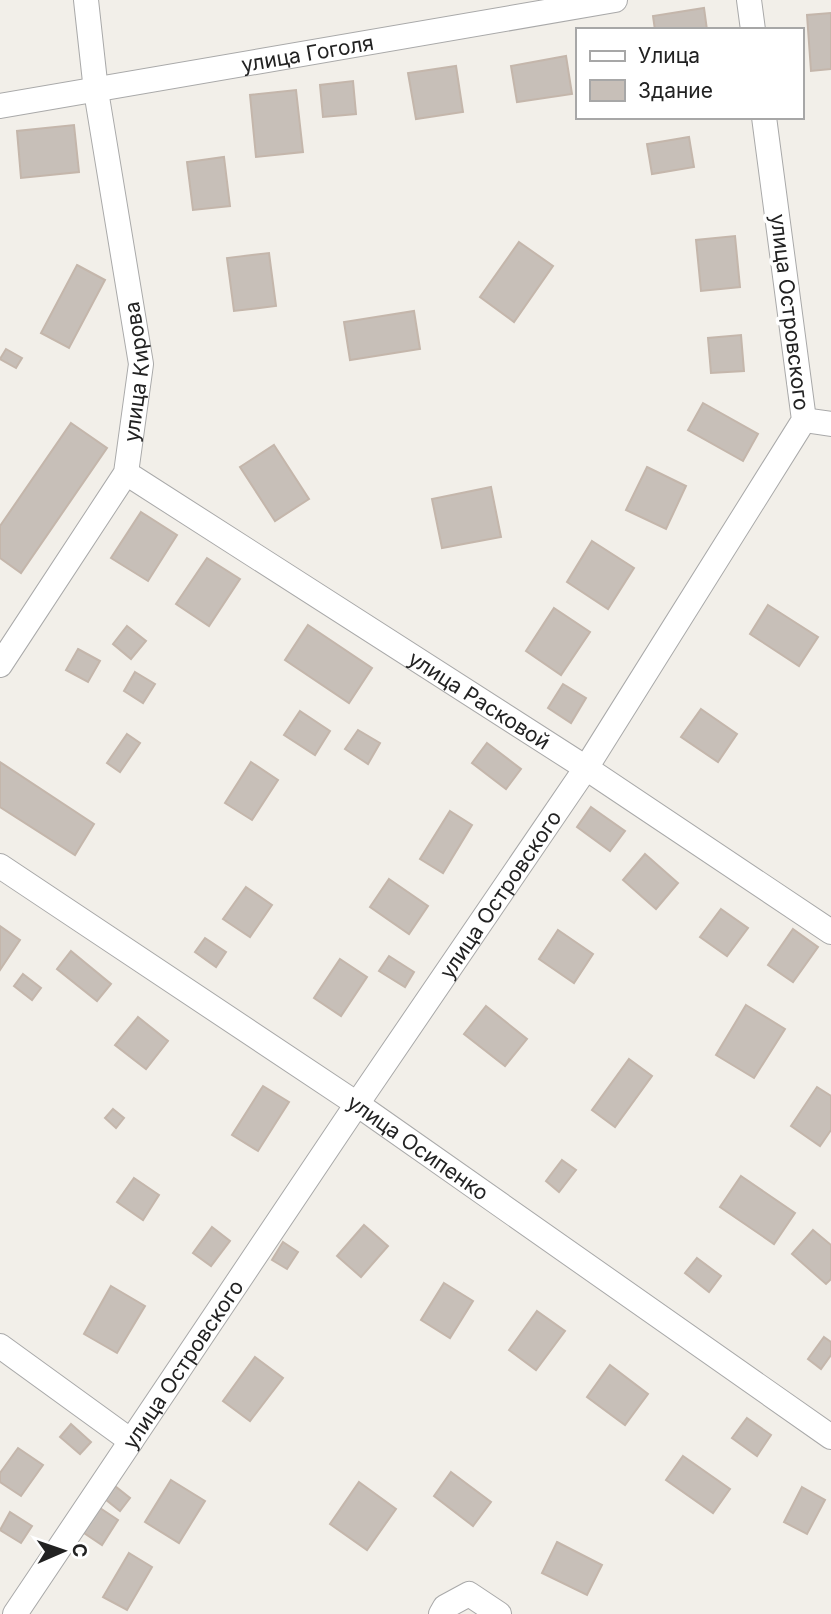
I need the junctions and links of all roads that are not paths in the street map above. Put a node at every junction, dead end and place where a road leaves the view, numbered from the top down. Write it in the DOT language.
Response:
graph roads {
  1 [pos="86,0"];
  2 [pos="615,0"];
  3 [pos="749,0"];
  4 [pos="753,28"];
  5 [pos="96,91"];
  6 [pos="0,106"];
  7 [pos="764,119"];
  8 [pos="804,420"];
  9 [pos="831,424"];
  10 [pos="126,472"];
  11 [pos="0,665"];
  12 [pos="586,768"];
  13 [pos="0,866"];
  14 [pos="831,932"];
  15 [pos="357,1104"];
  16 [pos="0,1346"];
  17 [pos="831,1437"];
  18 [pos="131,1441"];
  19 [pos="15,1614"];
  20 [pos="441,1614"];
  21 [pos="499,1614"];
  1 -- 5 [label="street, улица Кирова"];
  2 -- 5 [label="street, улица Гоголя"];
  3 -- 4 [label="street"];
  5 -- 6 [label="street, улица Гоголя"];
  5 -- 10 [label="street, улица Кирова"];
  7 -- 8 [label="street, улица Островского"];
  8 -- 9 [label="street"];
  8 -- 12 [label="street, улица Островского"];
  10 -- 11 [label="street, улица Кирова"];
  10 -- 12 [label="street, улица Расковой"];
  12 -- 14 [label="street, улица Расковой"];
  12 -- 15 [label="street, улица Островского"];
  13 -- 15 [label="street, улица Осипенко"];
  15 -- 17 [label="street, улица Осипенко"];
  15 -- 18 [label="street, улица Островского"];
  16 -- 18 [label="street"];
  18 -- 19 [label="street, улица Островского"];
  20 -- 21 [label="street"];
}
